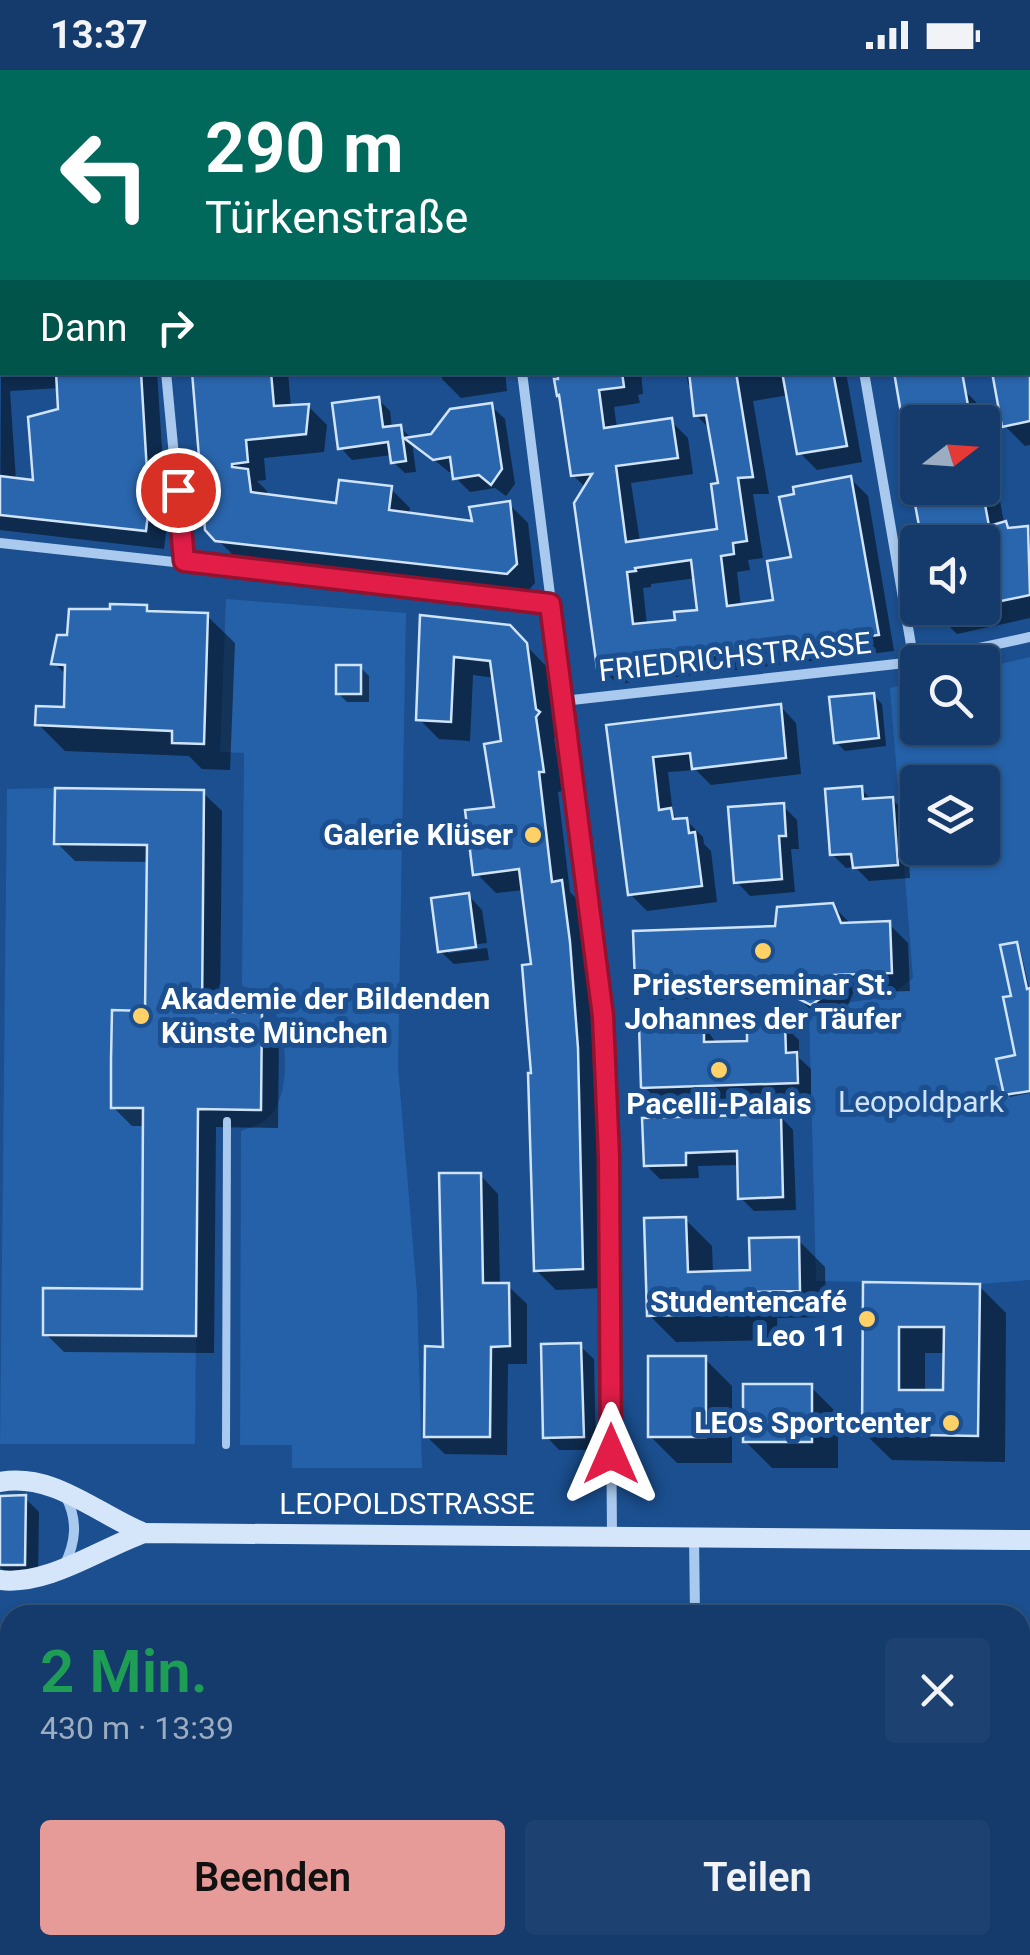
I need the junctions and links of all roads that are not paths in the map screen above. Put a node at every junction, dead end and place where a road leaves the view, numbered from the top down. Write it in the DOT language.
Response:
graph roads {
  1 [pos="166,375"];
  2 [pos="522,375"];
  3 [pos="865,375"];
  4 [pos="0,543"];
  5 [pos="184,561"];
  6 [pos="550,604"];
  7 [pos="1030,637"];
  8 [pos="911,645"];
  9 [pos="993,645"];
  10 [pos="900,664"];
  11 [pos="563,701"];
  12 [pos="227,1120"];
  13 [pos="226,1445"];
  14 [pos="0,1482"];
  15 [pos="62,1490"];
  16 [pos="144,1533"];
  17 [pos="612,1535"];
  18 [pos="694,1536"];
  19 [pos="1030,1540"];
  20 [pos="64,1567"];
  21 [pos="0,1580"];
  22 [pos="695,1605"];
  1 -- 5 [label="street"];
  2 -- 6 [label="street"];
  3 -- 8 [label="street"];
  4 -- 5 [label="street"];
  5 -- 6 [label="street"];
  6 -- 11 [label="street"];
  7 -- 9 [label="street, FRIEDRICHSTRASSE"];
  10 -- 11 [label="street, FRIEDRICHSTRASSE"];
  11 -- 17 [label="street"];
  12 -- 13 [label="lane"];
  14 -- 15 [label="main road, LEOPOLDSTRASSE"];
  15 -- 16 [label="main road, LEOPOLDSTRASSE"];
  15 -- 20 [label="street"];
  16 -- 17 [label="main road, LEOPOLDSTRASSE"];
  16 -- 20 [label="main road, LEOPOLDSTRASSE"];
  17 -- 18 [label="main road, LEOPOLDSTRASSE"];
  18 -- 19 [label="main road, LEOPOLDSTRASSE"];
  18 -- 22 [label="street"];
  20 -- 21 [label="main road, LEOPOLDSTRASSE"];
}
